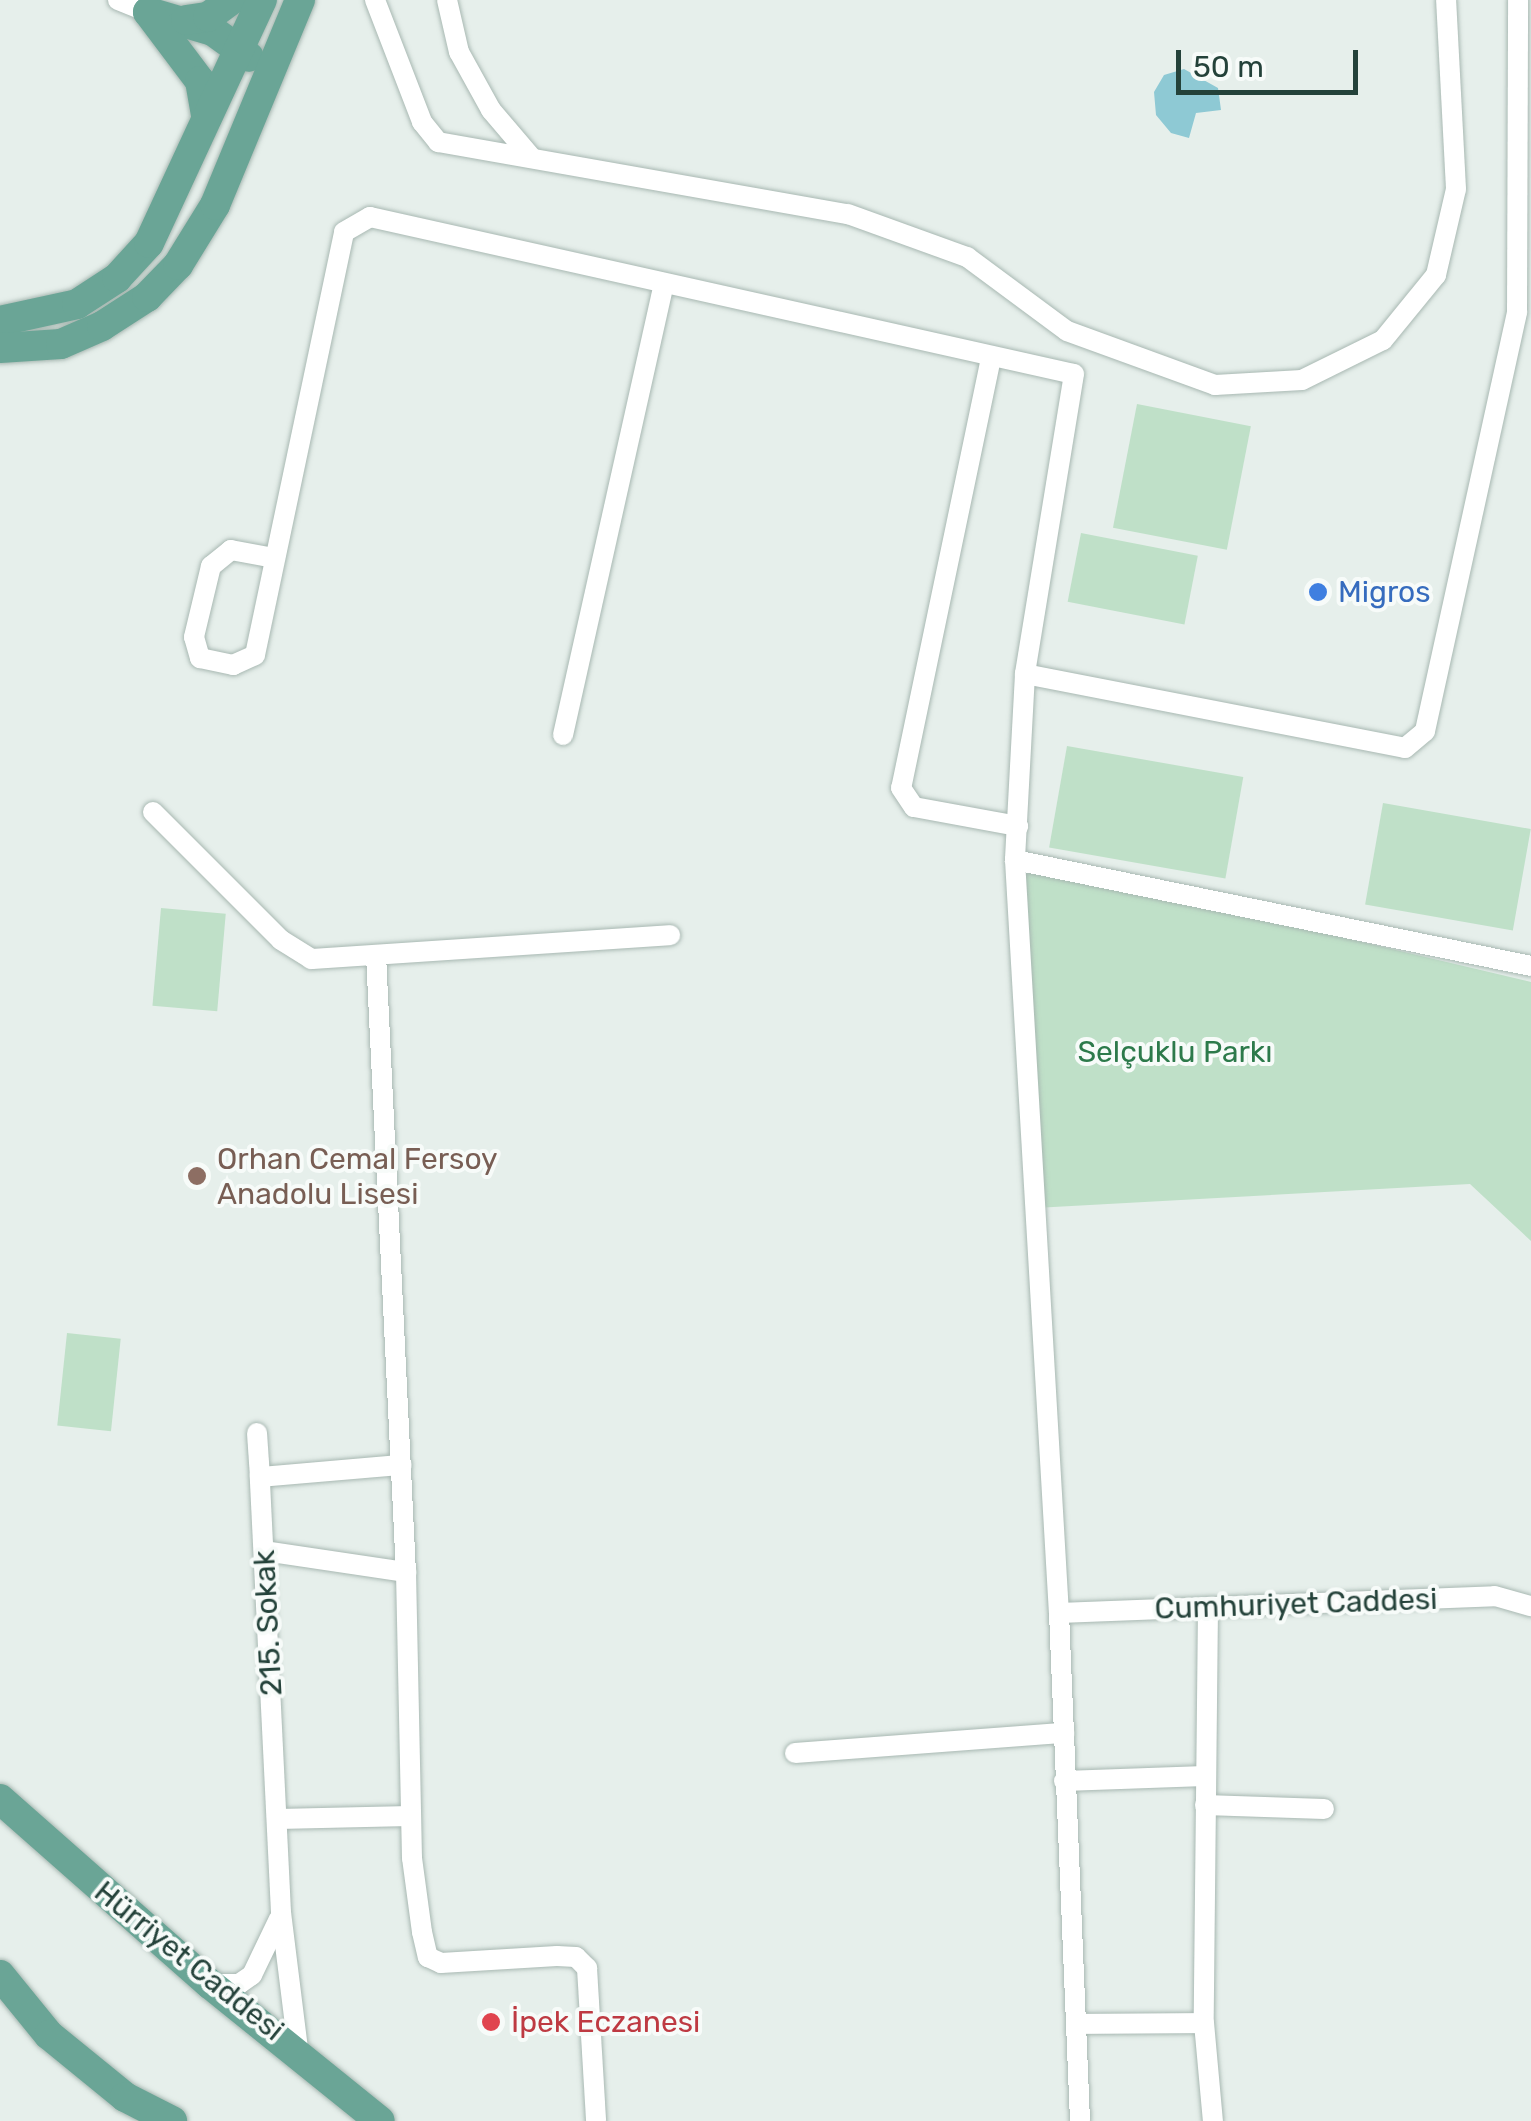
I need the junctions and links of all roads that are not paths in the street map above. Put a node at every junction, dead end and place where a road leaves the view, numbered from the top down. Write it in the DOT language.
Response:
graph roads {
  1 [pos="118,0"];
  2 [pos="231,0"];
  3 [pos="262,0"];
  4 [pos="300,0"];
  5 [pos="375,0"];
  6 [pos="447,0"];
  7 [pos="1446,0"];
  8 [pos="1518,0"];
  9 [pos="148,12"];
  10 [pos="186,20"];
  11 [pos="232,55"];
  12 [pos="267,77"];
  13 [pos="206,117"];
  14 [pos="532,158"];
  15 [pos="664,284"];
  16 [pos="0,321"];
  17 [pos="0,348"];
  18 [pos="992,358"];
  19 [pos="274,558"];
  20 [pos="1025,674"];
  21 [pos="563,735"];
  22 [pos="154,812"];
  23 [pos="1018,826"];
  24 [pos="1015,860"];
  25 [pos="670,934"];
  26 [pos="376,955"];
  27 [pos="1531,966"];
  28 [pos="256,1432"];
  29 [pos="402,1464"];
  30 [pos="260,1476"];
  31 [pos="265,1551"];
  32 [pos="406,1572"];
  33 [pos="1531,1606"];
  34 [pos="1208,1607"];
  35 [pos="1060,1613"];
  36 [pos="1064,1733"];
  37 [pos="794,1753"];
  38 [pos="1206,1776"];
  39 [pos="1064,1781"];
  40 [pos="0,1800"];
  41 [pos="1205,1804"];
  42 [pos="1324,1810"];
  43 [pos="411,1816"];
  44 [pos="277,1819"];
  45 [pos="281,1912"];
  46 [pos="0,1975"];
  47 [pos="210,1984"];
  48 [pos="1204,2022"];
  49 [pos="1076,2024"];
  50 [pos="298,2049"];
  51 [pos="338,2084"];
  52 [pos="172,2121"];
  53 [pos="346,2121"];
  54 [pos="380,2121"];
  55 [pos="596,2121"];
  56 [pos="1080,2121"];
  57 [pos="1213,2121"];
  1 -- 9 [label="street"];
  2 -- 10 [label="main road"];
  3 -- 11 [label="main road"];
  4 -- 12 [label="main road"];
  5 -- 14 [label="street"];
  6 -- 14 [label="street"];
  7 -- 14 [label="street"];
  8 -- 20 [label="street"];
  9 -- 10 [label="main road"];
  9 -- 11 [label="main road"];
  9 -- 13 [label="main road"];
  10 -- 11 [label="main road"];
  11 -- 12 [label="main road"];
  11 -- 13 [label="main road"];
  12 -- 17 [label="main road"];
  13 -- 16 [label="main road"];
  15 -- 18 [label="street"];
  15 -- 19 [label="street"];
  15 -- 21 [label="street"];
  18 -- 20 [label="street"];
  18 -- 23 [label="street"];
  19 -- 19 [label="street"];
  20 -- 23 [label="street"];
  22 -- 26 [label="street"];
  23 -- 24 [label="street"];
  24 -- 27 [label="street"];
  24 -- 35 [label="street"];
  25 -- 26 [label="street"];
  26 -- 29 [label="street"];
  28 -- 30 [label="street, 215. Sokak"];
  29 -- 30 [label="street"];
  29 -- 32 [label="street"];
  30 -- 31 [label="street, 215. Sokak"];
  31 -- 32 [label="street"];
  31 -- 44 [label="street, 215. Sokak"];
  32 -- 43 [label="street"];
  33 -- 34 [label="street, Cumhuriyet Caddesi"];
  34 -- 35 [label="street, Cumhuriyet Caddesi"];
  34 -- 38 [label="street"];
  35 -- 36 [label="street"];
  36 -- 37 [label="street"];
  36 -- 39 [label="street"];
  38 -- 39 [label="street"];
  38 -- 41 [label="street"];
  39 -- 49 [label="street"];
  40 -- 47 [label="main road, Hürriyet Caddesi"];
  41 -- 42 [label="street"];
  41 -- 48 [label="street"];
  43 -- 44 [label="street"];
  43 -- 55 [label="street"];
  44 -- 45 [label="street, 215. Sokak"];
  45 -- 47 [label="street"];
  45 -- 50 [label="street, 215. Sokak"];
  46 -- 52 [label="main road"];
  47 -- 50 [label="main road, Hürriyet Caddesi"];
  48 -- 49 [label="street"];
  48 -- 57 [label="street"];
  49 -- 56 [label="street"];
  50 -- 51 [label="main road, Hürriyet Caddesi"];
  51 -- 53 [label="main road"];
  51 -- 54 [label="main road, Hürriyet Caddesi"];
}
